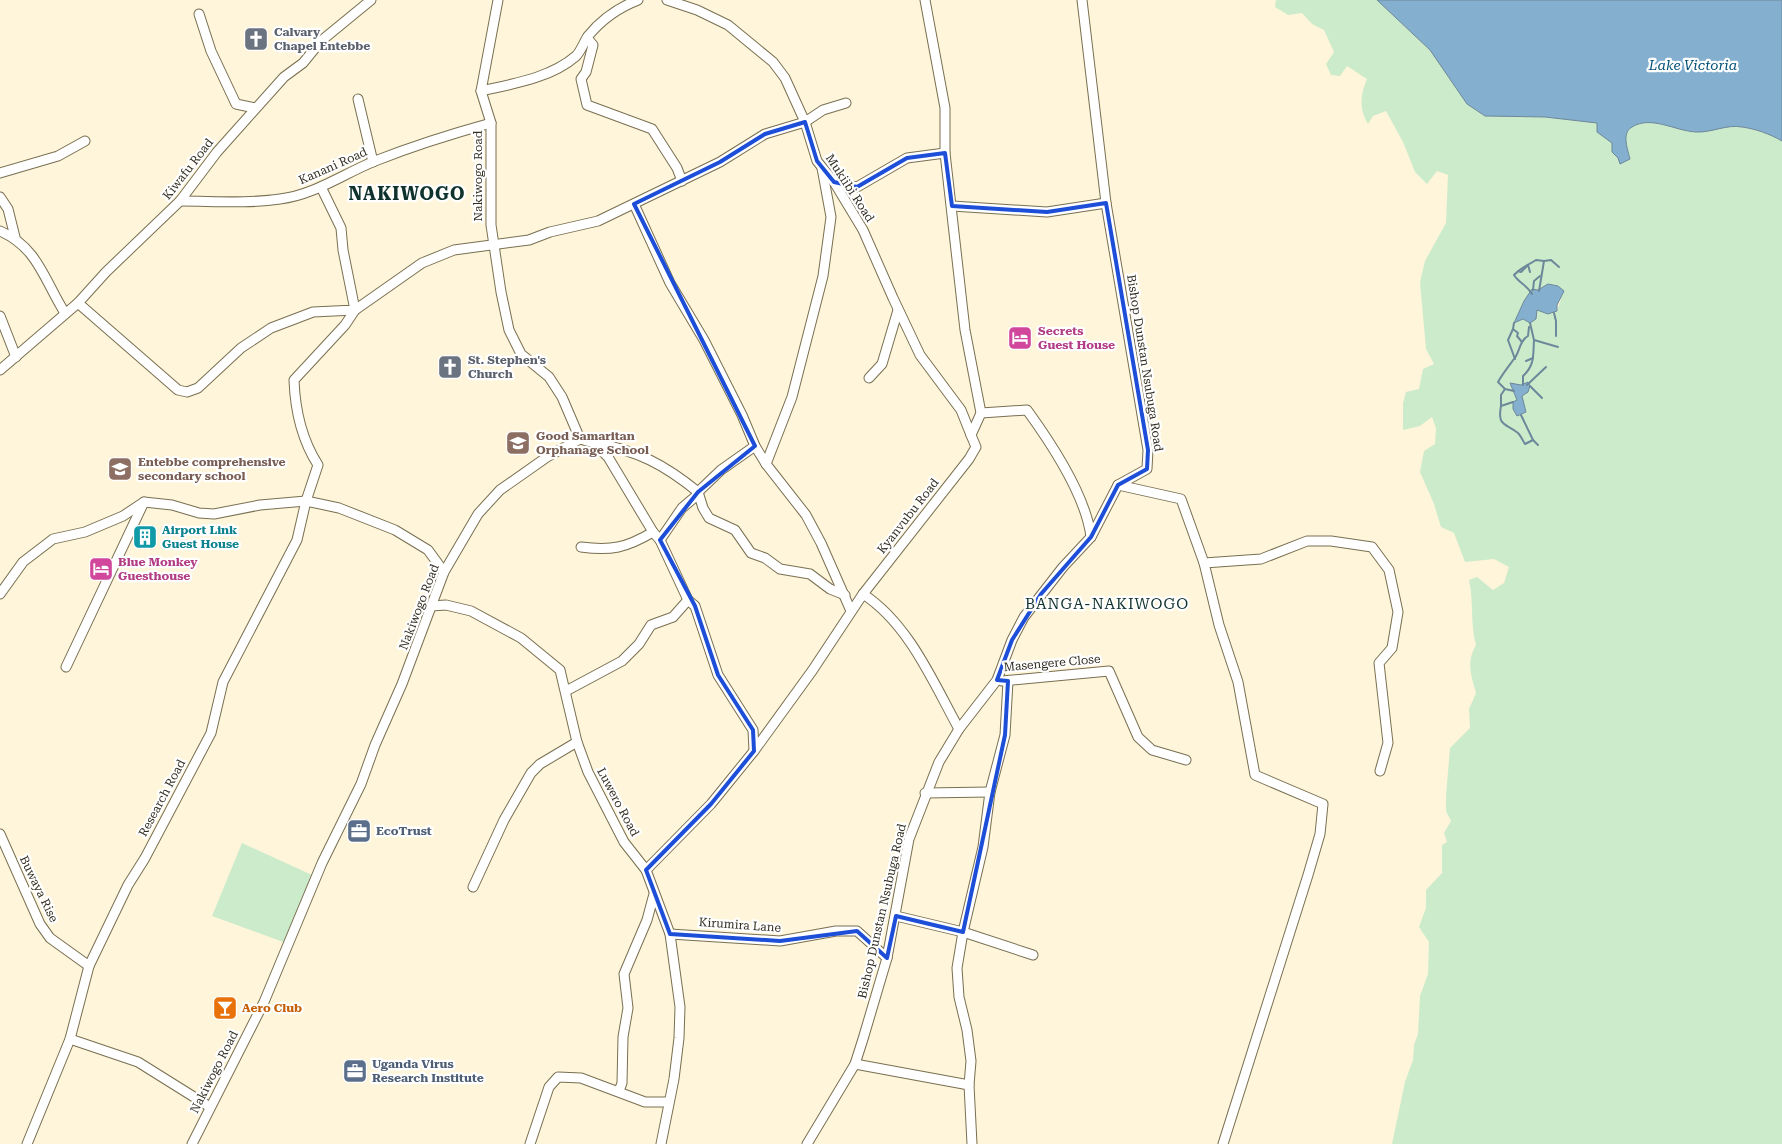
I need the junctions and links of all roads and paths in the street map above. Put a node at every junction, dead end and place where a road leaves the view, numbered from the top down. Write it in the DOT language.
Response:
graph roads {
  1 [pos="371,0"];
  2 [pos="498,0"];
  3 [pos="638,0"];
  4 [pos="667,0"];
  5 [pos="925,0"];
  6 [pos="1082,0"];
  7 [pos="200,14"];
  8 [pos="587,38"];
  9 [pos="481,91"];
  10 [pos="358,99"];
  11 [pos="846,103"];
  12 [pos="255,108"];
  13 [pos="805,122"];
  14 [pos="491,123"];
  15 [pos="85,140"];
  16 [pos="945,153"];
  17 [pos="374,162"];
  18 [pos="822,168"];
  19 [pos="0,173"];
  20 [pos="682,181"];
  21 [pos="834,182"];
  22 [pos="321,187"];
  23 [pos="0,197"];
  24 [pos="180,201"];
  25 [pos="1106,203"];
  26 [pos="634,204"];
  27 [pos="952,206"];
  28 [pos="0,231"];
  29 [pos="15,237"];
  30 [pos="494,245"];
  31 [pos="78,303"];
  32 [pos="355,310"];
  33 [pos="898,310"];
  34 [pos="65,314"];
  35 [pos="0,316"];
  36 [pos="16,357"];
  37 [pos="0,370"];
  38 [pos="869,378"];
  39 [pos="981,413"];
  40 [pos="971,435"];
  41 [pos="580,439"];
  42 [pos="594,443"];
  43 [pos="755,446"];
  44 [pos="766,464"];
  45 [pos="1118,485"];
  46 [pos="698,492"];
  47 [pos="306,501"];
  48 [pos="144,502"];
  49 [pos="653,532"];
  50 [pos="1091,537"];
  51 [pos="660,540"];
  52 [pos="580,547"];
  53 [pos="1204,563"];
  54 [pos="444,572"];
  55 [pos="0,594"];
  56 [pos="863,594"];
  57 [pos="845,595"];
  58 [pos="688,600"];
  59 [pos="431,606"];
  60 [pos="851,611"];
  61 [pos="66,667"];
  62 [pos="996,680"];
  63 [pos="1008,681"];
  64 [pos="566,691"];
  65 [pos="959,728"];
  66 [pos="577,742"];
  67 [pos="754,751"];
  68 [pos="1186,760"];
  69 [pos="1380,771"];
  70 [pos="990,792"];
  71 [pos="925,793"];
  72 [pos="0,834"];
  73 [pos="2,845"];
  74 [pos="646,870"];
  75 [pos="473,887"];
  76 [pos="654,894"];
  77 [pos="896,916"];
  78 [pos="963,932"];
  79 [pos="670,934"];
  80 [pos="1033,955"];
  81 [pos="887,958"];
  82 [pos="89,966"];
  83 [pos="70,1039"];
  84 [pos="855,1064"];
  85 [pos="969,1085"];
  86 [pos="619,1091"];
  87 [pos="668,1102"];
  88 [pos="210,1107"];
  89 [pos="28,1144"];
  90 [pos="192,1144"];
  91 [pos="530,1144"];
  92 [pos="661,1144"];
  93 [pos="807,1144"];
  94 [pos="972,1144"];
  95 [pos="1223,1144"];
  1 -- 12 [label="street, Kiwafu Road"];
  2 -- 9 [label="street, Nakiwogo Road"];
  3 -- 8 [label="street"];
  4 -- 13 [label="street, Mukiibi Road"];
  5 -- 16 [label="street"];
  6 -- 25 [label="street, Bishop Dunstan Nsubuga Road"];
  7 -- 12 [label="street"];
  8 -- 9 [label="street"];
  8 -- 20 [label="street"];
  9 -- 14 [label="street, Nakiwogo Road"];
  10 -- 17 [label="street"];
  11 -- 13 [label="street"];
  12 -- 24 [label="street, Kiwafu Road"];
  13 -- 18 [label="street, Mukiibi Road"];
  13 -- 20 [label="street"];
  14 -- 17 [label="street, Kanani Road"];
  14 -- 30 [label="street, Nakiwogo Road"];
  15 -- 19 [label="street"];
  16 -- 21 [label="street"];
  16 -- 27 [label="street"];
  17 -- 22 [label="street, Kanani Road"];
  18 -- 21 [label="street, Mukiibi Road"];
  18 -- 44 [label="street"];
  20 -- 26 [label="street"];
  21 -- 33 [label="street, Mukiibi Road"];
  22 -- 24 [label="street, Kanani Road"];
  22 -- 32 [label="street"];
  23 -- 29 [label="street"];
  24 -- 31 [label="street, Kiwafu Road"];
  25 -- 27 [label="street"];
  25 -- 45 [label="street, Bishop Dunstan Nsubuga Road"];
  26 -- 30 [label="street"];
  26 -- 43 [label="street"];
  27 -- 39 [label="street"];
  28 -- 29 [label="street"];
  29 -- 34 [label="street"];
  30 -- 32 [label="street"];
  30 -- 41 [label="street, Nakiwogo Road"];
  31 -- 32 [label="street"];
  31 -- 34 [label="street, Kiwafu Road"];
  32 -- 47 [label="street, Research Road"];
  33 -- 38 [label="street"];
  33 -- 40 [label="street, Mukiibi Road"];
  34 -- 36 [label="street, Kiwafu Road"];
  35 -- 36 [label="street"];
  36 -- 37 [label="street, Kiwafu Road"];
  39 -- 40 [label="street, Kyanvubu Road"];
  39 -- 50 [label="street"];
  40 -- 56 [label="street, Kyanvubu Road"];
  41 -- 42 [label="street"];
  41 -- 54 [label="street, Nakiwogo Road"];
  42 -- 46 [label="street"];
  42 -- 49 [label="street"];
  43 -- 44 [label="street"];
  43 -- 46 [label="street"];
  44 -- 57 [label="street"];
  45 -- 50 [label="street, Bishop Dunstan Nsubuga Road"];
  45 -- 53 [label="street"];
  46 -- 51 [label="street"];
  46 -- 57 [label="street"];
  47 -- 48 [label="street"];
  47 -- 54 [label="street"];
  47 -- 82 [label="street, Research Road"];
  48 -- 55 [label="street"];
  48 -- 61 [label="street"];
  49 -- 51 [label="street"];
  49 -- 52 [label="street"];
  50 -- 62 [label="street, Bishop Dunstan Nsubuga Road"];
  51 -- 58 [label="street"];
  53 -- 69 [label="street"];
  53 -- 95 [label="street"];
  54 -- 59 [label="street, Nakiwogo Road"];
  56 -- 60 [label="street, Kyanvubu Road"];
  56 -- 65 [label="street"];
  57 -- 60 [label="street"];
  58 -- 64 [label="street"];
  58 -- 67 [label="street"];
  59 -- 64 [label="street, Luwero Road"];
  59 -- 88 [label="street, Nakiwogo Road"];
  60 -- 67 [label="street, Kyanvubu Road"];
  62 -- 63 [label="street, Masengere Close"];
  62 -- 65 [label="street, Bishop Dunstan Nsubuga Road"];
  63 -- 68 [label="street, Masengere Close"];
  63 -- 70 [label="street"];
  64 -- 66 [label="street, Luwero Road"];
  65 -- 71 [label="street, Bishop Dunstan Nsubuga Road"];
  66 -- 74 [label="street, Luwero Road"];
  66 -- 75 [label="street"];
  67 -- 74 [label="street, Kyanvubu Road"];
  70 -- 71 [label="street"];
  70 -- 78 [label="street"];
  71 -- 77 [label="street, Bishop Dunstan Nsubuga Road"];
  72 -- 73 [label="street, Buwaya Rise"];
  73 -- 82 [label="street, Buwaya Rise"];
  74 -- 76 [label="street, Luwero Road"];
  76 -- 79 [label="street, Luwero Road"];
  76 -- 86 [label="street"];
  77 -- 78 [label="street"];
  77 -- 81 [label="street, Bishop Dunstan Nsubuga Road"];
  78 -- 80 [label="street"];
  78 -- 85 [label="street"];
  79 -- 81 [label="street, Kirumira Lane"];
  79 -- 87 [label="street, Luwero Road"];
  81 -- 84 [label="street, Bishop Dunstan Nsubuga Road"];
  82 -- 83 [label="street, Research Road"];
  83 -- 88 [label="street"];
  83 -- 89 [label="street, Research Road"];
  84 -- 85 [label="street"];
  84 -- 93 [label="street, Bishop Dunstan Nsubuga Road"];
  85 -- 94 [label="street"];
  86 -- 87 [label="street"];
  86 -- 91 [label="street"];
  87 -- 92 [label="street, Luwero Road"];
  88 -- 90 [label="street, Nakiwogo Road"];
}
